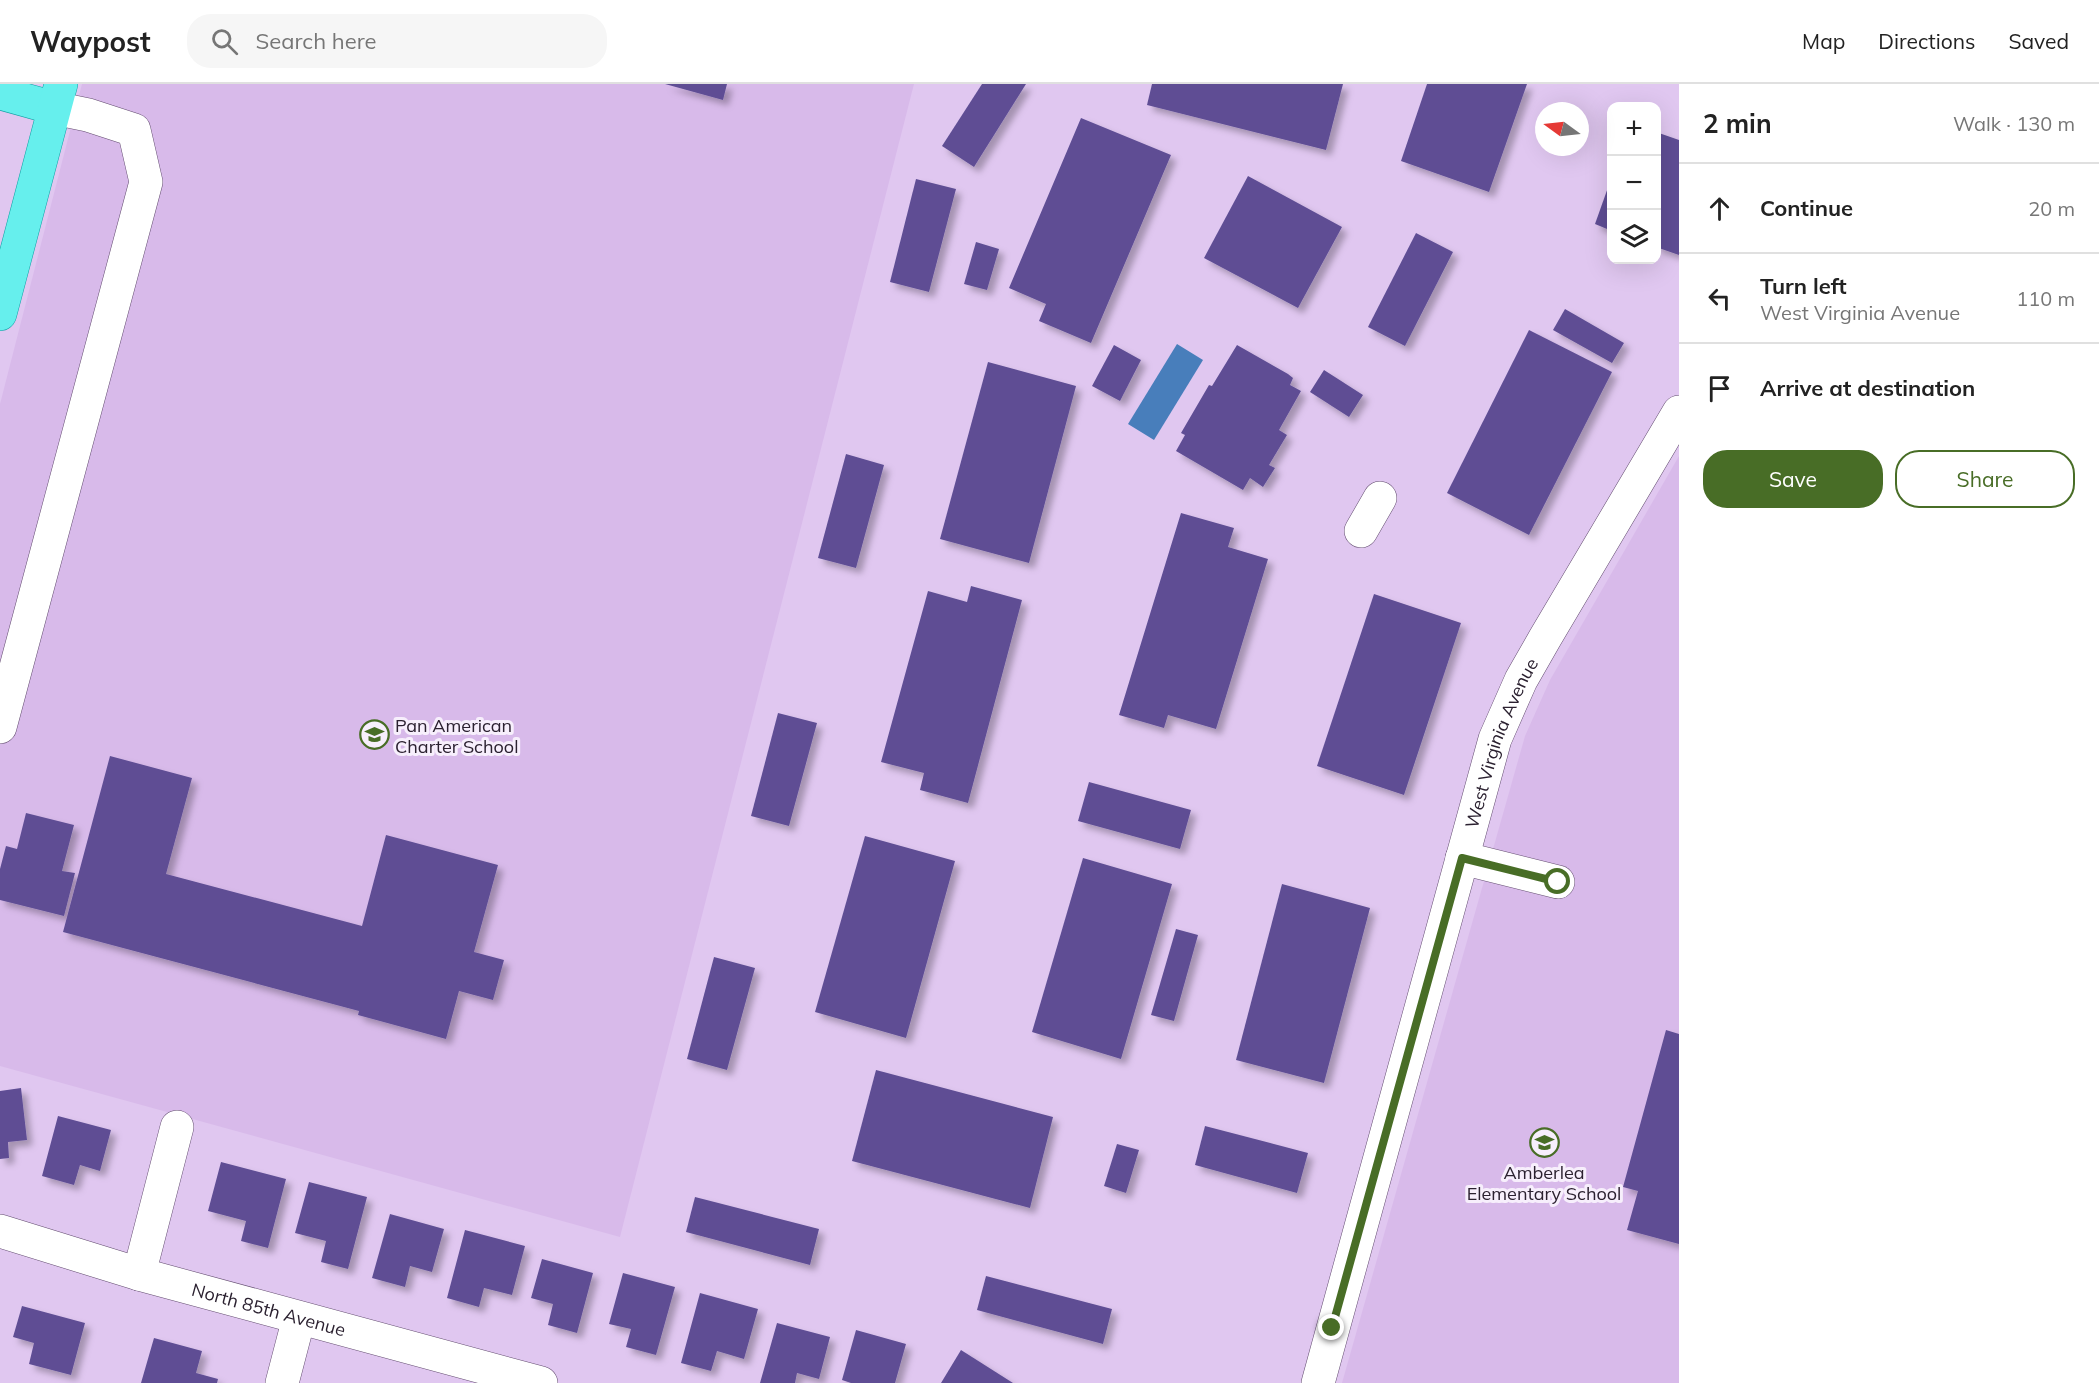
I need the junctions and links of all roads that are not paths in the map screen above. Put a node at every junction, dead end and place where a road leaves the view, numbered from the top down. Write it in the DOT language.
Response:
graph roads {
  1 [pos="0,93"];
  2 [pos="58,96"];
  3 [pos="0,314"];
  4 [pos="1679,412"];
  5 [pos="1380,498"];
  6 [pos="1361,531"];
  7 [pos="0,727"];
  8 [pos="1462,858"];
  9 [pos="1558,882"];
  10 [pos="177,1127"];
  11 [pos="0,1232"];
  12 [pos="139,1274"];
  13 [pos="299,1318"];
  14 [pos="282,1383"];
  15 [pos="541,1383"];
  16 [pos="1318,1383"];
  1 -- 2 [label="main road"];
  2 -- 3 [label="main road"];
  2 -- 7 [label="street"];
  4 -- 8 [label="street, West Virginia Avenue"];
  5 -- 6 [label="street"];
  8 -- 9 [label="street"];
  8 -- 16 [label="street, West Virginia Avenue"];
  10 -- 12 [label="street"];
  11 -- 12 [label="street, North 85th Avenue"];
  12 -- 13 [label="street, North 85th Avenue"];
  13 -- 14 [label="street"];
  13 -- 15 [label="street, North 85th Avenue"];
}
